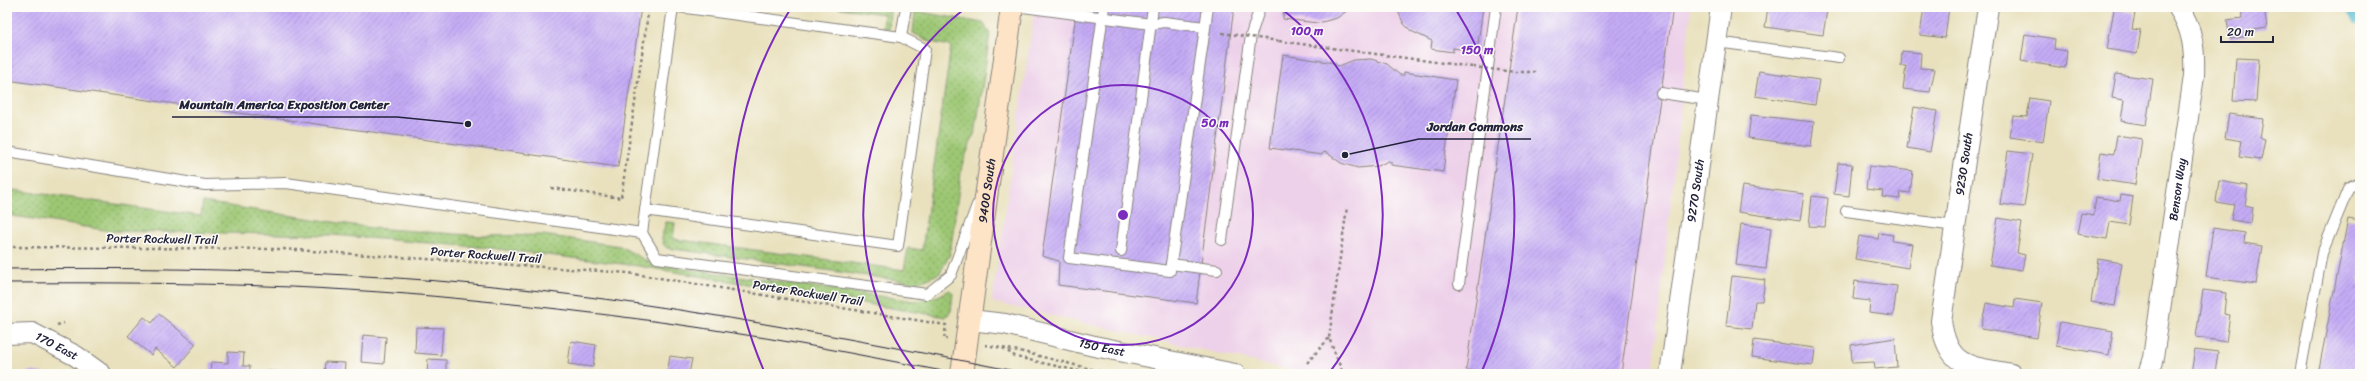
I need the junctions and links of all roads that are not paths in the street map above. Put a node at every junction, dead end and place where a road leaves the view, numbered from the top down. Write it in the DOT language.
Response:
graph roads {
  1 [pos="673,7"];
  2 [pos="679,7"];
  3 [pos="906,7"];
  4 [pos="1012,7"];
  5 [pos="1023,7"];
  6 [pos="1104,7"];
  7 [pos="1153,7"];
  8 [pos="1208,7"];
  9 [pos="1260,7"];
  10 [pos="1496,7"];
  11 [pos="1721,7"];
  12 [pos="1988,7"];
  13 [pos="2178,7"];
  14 [pos="1102,18"];
  15 [pos="1151,24"];
  16 [pos="1205,27"];
  17 [pos="901,37"];
  18 [pos="1716,42"];
  19 [pos="1839,58"];
  20 [pos="1661,93"];
  21 [pos="1708,100"];
  22 [pos="7,152"];
  23 [pos="990,168"];
  24 [pos="2360,182"];
  25 [pos="645,210"];
  26 [pos="1846,211"];
  27 [pos="1955,226"];
  28 [pos="642,233"];
  29 [pos="1222,240"];
  30 [pos="1121,251"];
  31 [pos="1171,264"];
  32 [pos="1217,270"];
  33 [pos="1459,284"];
  34 [pos="970,320"];
  35 [pos="7,334"];
  36 [pos="101,374"];
  37 [pos="962,374"];
  38 [pos="1235,374"];
  39 [pos="1670,374"];
  40 [pos="2011,374"];
  41 [pos="2148,374"];
  42 [pos="2300,374"];
  1 -- 25 [label="lane"];
  2 -- 17 [label="lane"];
  3 -- 17 [label="lane"];
  4 -- 23 [label="street, 9400 South"];
  5 -- 14 [label="lane"];
  6 -- 14 [label="lane"];
  7 -- 15 [label="lane"];
  8 -- 16 [label="lane"];
  9 -- 29 [label="lane"];
  10 -- 33 [label="lane"];
  11 -- 18 [label="street, 9270 South"];
  12 -- 27 [label="street, 9230 South"];
  13 -- 41 [label="street, Benson Way"];
  14 -- 15 [label="lane"];
  14 -- 31 [label="lane"];
  15 -- 16 [label="lane"];
  15 -- 30 [label="lane"];
  16 -- 31 [label="lane"];
  17 -- 25 [label="lane"];
  18 -- 19 [label="lane"];
  18 -- 21 [label="street, 9270 South"];
  20 -- 21 [label="lane"];
  21 -- 39 [label="street, 9270 South"];
  22 -- 28 [label="lane"];
  23 -- 28 [label="lane"];
  23 -- 34 [label="street, 9400 South"];
  24 -- 42 [label="lane"];
  25 -- 28 [label="lane"];
  26 -- 27 [label="lane"];
  27 -- 40 [label="street, 9230 South"];
  31 -- 32 [label="lane"];
  34 -- 37 [label="street, 9400 South"];
  34 -- 38 [label="street, 150 East"];
  35 -- 36 [label="street, 170 East"];
}
